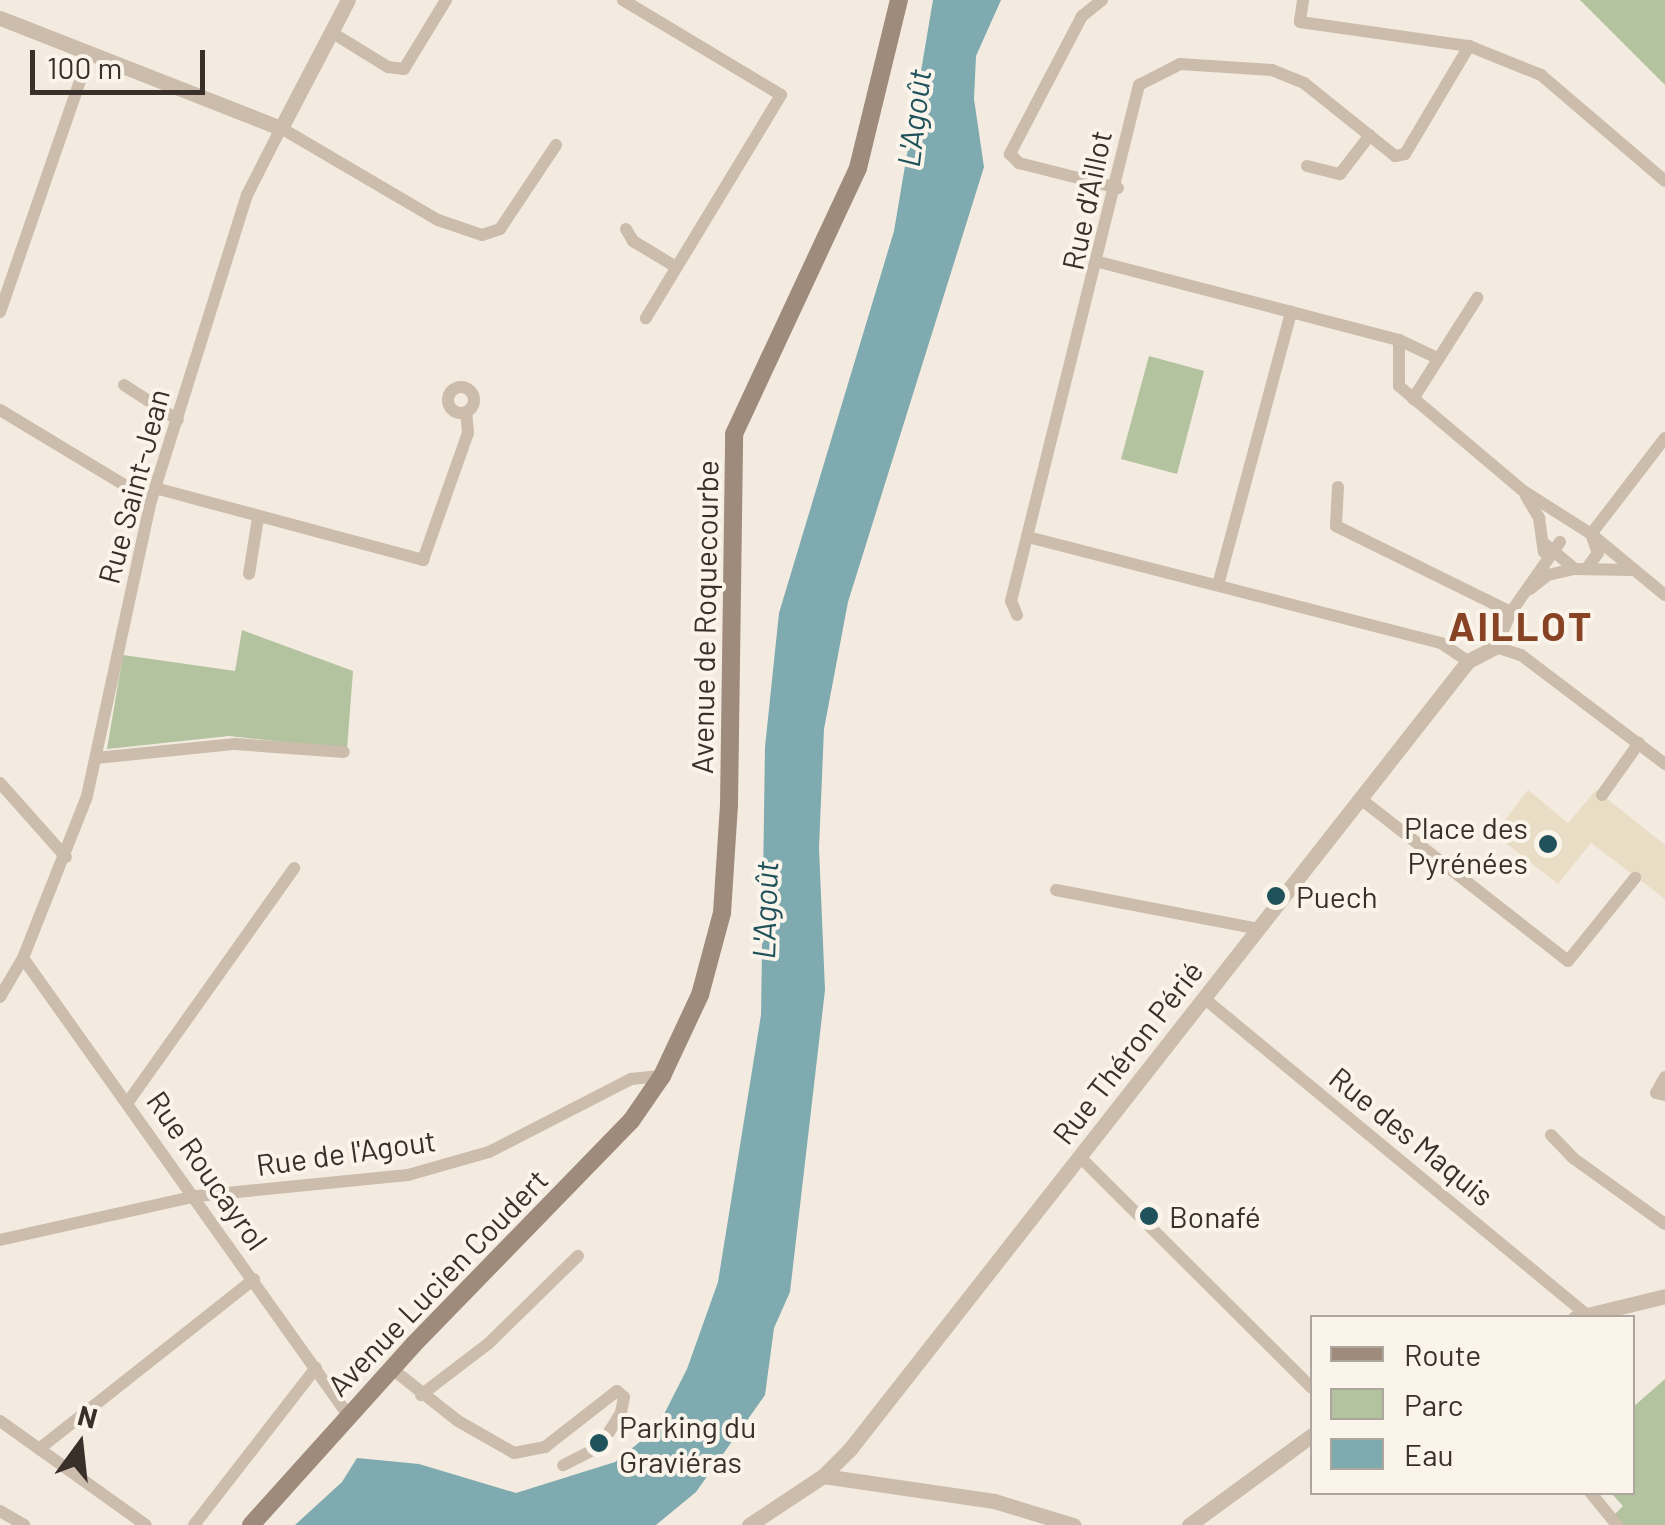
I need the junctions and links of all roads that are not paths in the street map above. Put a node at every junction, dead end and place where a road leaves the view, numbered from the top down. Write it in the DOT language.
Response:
graph roads {
  1 [pos="348,0"];
  2 [pos="446,0"];
  3 [pos="623,0"];
  4 [pos="899,0"];
  5 [pos="1102,0"];
  6 [pos="1303,0"];
  7 [pos="0,18"];
  8 [pos="330,32"];
  9 [pos="1470,46"];
  10 [pos="89,55"];
  11 [pos="281,128"];
  12 [pos="1370,136"];
  13 [pos="556,145"];
  14 [pos="1307,166"];
  15 [pos="1665,181"];
  16 [pos="1118,188"];
  17 [pos="626,229"];
  18 [pos="1100,262"];
  19 [pos="676,267"];
  20 [pos="1477,298"];
  21 [pos="0,312"];
  22 [pos="1291,312"];
  23 [pos="646,318"];
  24 [pos="1399,340"];
  25 [pos="1438,358"];
  26 [pos="124,385"];
  27 [pos="1413,399"];
  28 [pos="0,410"];
  29 [pos="466,412"];
  30 [pos="178,420"];
  31 [pos="1665,438"];
  32 [pos="1660,458"];
  33 [pos="1338,487"];
  34 [pos="1522,490"];
  35 [pos="153,495"];
  36 [pos="1036,504"];
  37 [pos="258,518"];
  38 [pos="1586,532"];
  39 [pos="1028,536"];
  40 [pos="1054,542"];
  41 [pos="1554,549"];
  42 [pos="1581,568"];
  43 [pos="249,574"];
  44 [pos="1642,576"];
  45 [pos="1218,585"];
  46 [pos="1524,594"];
  47 [pos="1665,595"];
  48 [pos="1510,612"];
  49 [pos="1017,615"];
  50 [pos="1496,648"];
  51 [pos="1468,661"];
  52 [pos="1639,744"];
  53 [pos="344,752"];
  54 [pos="96,758"];
  55 [pos="1665,764"];
  56 [pos="0,783"];
  57 [pos="1602,795"];
  58 [pos="1362,800"];
  59 [pos="66,856"];
  60 [pos="294,868"];
  61 [pos="1635,878"];
  62 [pos="1056,890"];
  63 [pos="1258,929"];
  64 [pos="24,958"];
  65 [pos="0,997"];
  66 [pos="1205,999"];
  67 [pos="662,1076"];
  68 [pos="1665,1078"];
  69 [pos="1665,1095"];
  70 [pos="128,1102"];
  71 [pos="1552,1135"];
  72 [pos="1080,1157"];
  73 [pos="197,1196"];
  74 [pos="1665,1224"];
  75 [pos="0,1240"];
  76 [pos="578,1256"];
  77 [pos="254,1279"];
  78 [pos="1665,1296"];
  79 [pos="1580,1315"];
  80 [pos="1585,1315"];
  81 [pos="316,1368"];
  82 [pos="391,1368"];
  83 [pos="1310,1386"];
  84 [pos="421,1394"];
  85 [pos="348,1415"];
  86 [pos="0,1421"];
  87 [pos="1310,1436"];
  88 [pos="39,1448"];
  89 [pos="564,1464"];
  90 [pos="824,1476"];
  91 [pos="1592,1495"];
  92 [pos="0,1511"];
  93 [pos="24,1525"];
  94 [pos="146,1525"];
  95 [pos="194,1525"];
  96 [pos="251,1525"];
  97 [pos="749,1525"];
  98 [pos="1073,1525"];
  99 [pos="1189,1525"];
  100 [pos="1617,1525"];
  1 -- 8 [label="street, Rue Saint-Jean"];
  2 -- 8 [label="street"];
  3 -- 19 [label="street"];
  4 -- 67 [label="main road, Avenue de Roquecourbe"];
  5 -- 16 [label="street"];
  6 -- 9 [label="street"];
  7 -- 10 [label="street"];
  8 -- 11 [label="street, Rue Saint-Jean"];
  9 -- 12 [label="street, Rue d'Aillot"];
  9 -- 15 [label="street"];
  10 -- 11 [label="street"];
  10 -- 21 [label="street"];
  11 -- 13 [label="street"];
  11 -- 30 [label="street, Rue Saint-Jean"];
  12 -- 14 [label="street"];
  12 -- 16 [label="street, Rue d'Aillot"];
  16 -- 18 [label="street, Rue d'Aillot"];
  17 -- 19 [label="street"];
  18 -- 22 [label="street"];
  18 -- 36 [label="street, Rue d'Aillot"];
  19 -- 23 [label="street"];
  20 -- 25 [label="street"];
  22 -- 24 [label="street"];
  22 -- 45 [label="street"];
  24 -- 25 [label="street"];
  24 -- 27 [label="street"];
  25 -- 27 [label="street"];
  26 -- 30 [label="street"];
  27 -- 34 [label="street"];
  28 -- 35 [label="street"];
  29 -- 37 [label="street"];
  30 -- 35 [label="street, Rue Saint-Jean"];
  31 -- 32 [label="street"];
  32 -- 38 [label="street"];
  33 -- 48 [label="street"];
  34 -- 38 [label="street"];
  34 -- 41 [label="street"];
  35 -- 37 [label="street"];
  35 -- 54 [label="street, Rue Saint-Jean"];
  36 -- 39 [label="street, Rue d'Aillot"];
  36 -- 40 [label="street"];
  37 -- 43 [label="street"];
  38 -- 41 [label="street"];
  38 -- 42 [label="street"];
  38 -- 44 [label="street"];
  39 -- 40 [label="street"];
  39 -- 49 [label="street, Rue d'Aillot"];
  40 -- 45 [label="street"];
  41 -- 42 [label="street"];
  41 -- 46 [label="street"];
  42 -- 44 [label="street"];
  42 -- 46 [label="street"];
  44 -- 47 [label="street"];
  45 -- 51 [label="street"];
  46 -- 48 [label="street"];
  48 -- 50 [label="street"];
  50 -- 51 [label="street, Rue Théron Périé"];
  50 -- 52 [label="street"];
  51 -- 58 [label="street, Rue Théron Périé"];
  52 -- 55 [label="street"];
  52 -- 57 [label="street"];
  53 -- 54 [label="street"];
  54 -- 59 [label="street, Rue Saint-Jean"];
  56 -- 59 [label="street"];
  58 -- 61 [label="street"];
  58 -- 63 [label="street, Rue Théron Périé"];
  59 -- 64 [label="street, Rue Saint-Jean"];
  60 -- 70 [label="street"];
  62 -- 63 [label="street"];
  63 -- 66 [label="street, Rue Théron Périé"];
  64 -- 65 [label="street, Rue Saint-Jean"];
  64 -- 70 [label="street, Rue Roucayrol"];
  66 -- 72 [label="street, Rue Théron Périé"];
  66 -- 79 [label="street, Rue des Maquis"];
  67 -- 73 [label="street, Rue de l'Agout"];
  67 -- 82 [label="main road, Avenue Lucien Coudert"];
  68 -- 69 [label="street"];
  70 -- 73 [label="street, Rue Roucayrol"];
  71 -- 74 [label="street"];
  72 -- 83 [label="street"];
  72 -- 90 [label="street, Rue Théron Périé"];
  73 -- 75 [label="street, Rue de l'Agout"];
  73 -- 77 [label="street, Rue Roucayrol"];
  76 -- 84 [label="street"];
  77 -- 81 [label="street, Rue Roucayrol"];
  77 -- 88 [label="street"];
  78 -- 80 [label="street"];
  81 -- 85 [label="street, Rue Roucayrol"];
  81 -- 95 [label="street"];
  82 -- 84 [label="street"];
  82 -- 85 [label="main road, Avenue Lucien Coudert"];
  84 -- 89 [label="street"];
  85 -- 96 [label="main road, Avenue Lucien Coudert"];
  86 -- 88 [label="street"];
  87 -- 99 [label="street"];
  88 -- 94 [label="street"];
  90 -- 97 [label="street, Rue Théron Périé"];
  90 -- 98 [label="street"];
  91 -- 100 [label="street"];
  92 -- 93 [label="street"];
}
